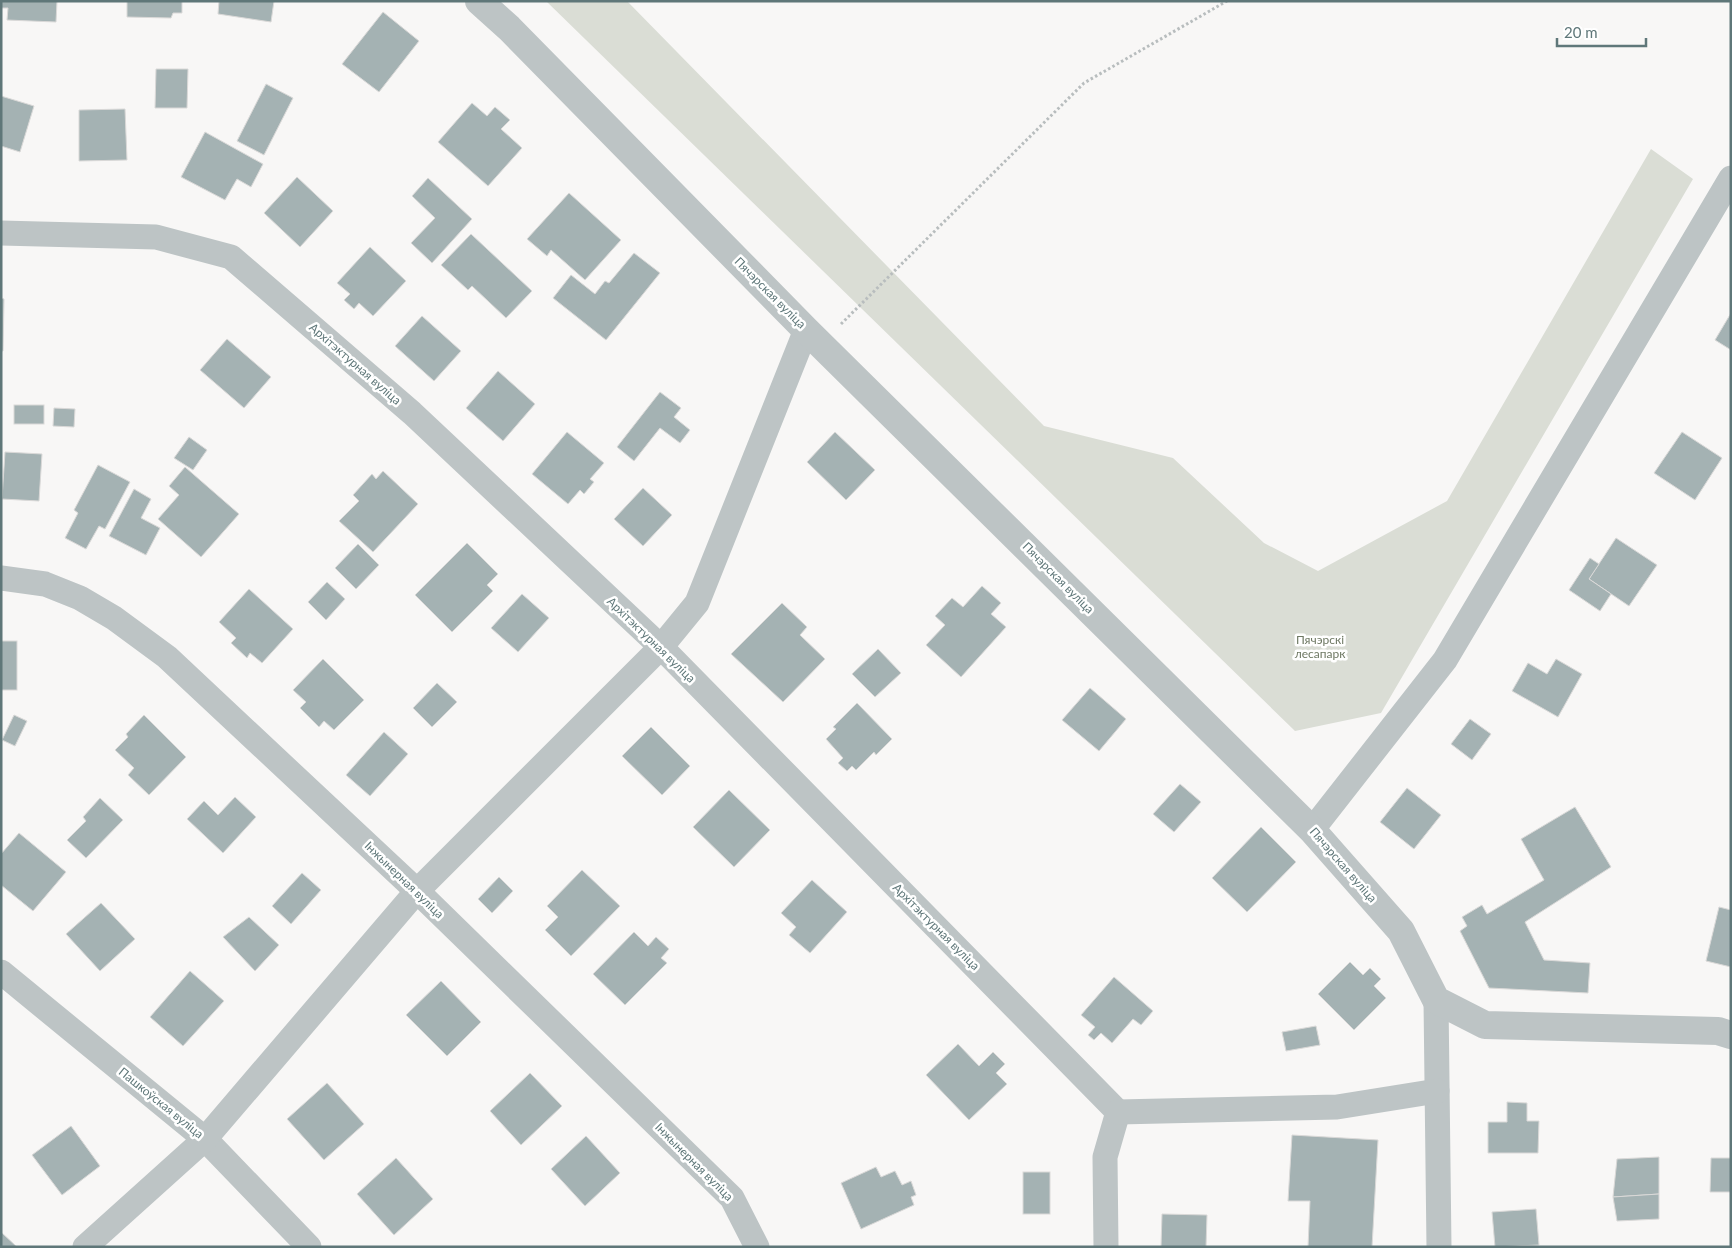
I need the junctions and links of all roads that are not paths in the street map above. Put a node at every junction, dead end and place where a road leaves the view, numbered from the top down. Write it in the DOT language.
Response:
graph roads {
  1 [pos="480,1"];
  2 [pos="1731,178"];
  3 [pos="1,233"];
  4 [pos="814,337"];
  5 [pos="1,578"];
  6 [pos="661,647"];
  7 [pos="1312,830"];
  8 [pos="417,892"];
  9 [pos="1,972"];
  10 [pos="1436,1000"];
  11 [pos="1731,1035"];
  12 [pos="1437,1091"];
  13 [pos="1118,1112"];
  14 [pos="205,1139"];
  15 [pos="86,1247"];
  16 [pos="309,1247"];
  17 [pos="758,1247"];
  18 [pos="1106,1247"];
  19 [pos="1439,1247"];
  1 -- 4 [label="street, Пячэрская вуліца"];
  2 -- 7 [label="street"];
  3 -- 6 [label="street, Архітэктурная вуліца"];
  4 -- 6 [label="street"];
  4 -- 7 [label="street, Пячэрская вуліца"];
  5 -- 8 [label="street, Інжынерная вуліца"];
  6 -- 8 [label="street"];
  6 -- 13 [label="street, Архітэктурная вуліца"];
  7 -- 10 [label="street, Пячэрская вуліца"];
  8 -- 14 [label="street"];
  8 -- 17 [label="street, Інжынерная вуліца"];
  9 -- 14 [label="street, Пашкоўская вуліца"];
  10 -- 11 [label="street"];
  10 -- 12 [label="street, Пячэрская вуліца"];
  12 -- 13 [label="street"];
  12 -- 19 [label="street, Пячэрская вуліца"];
  13 -- 18 [label="street"];
  14 -- 15 [label="street"];
  14 -- 16 [label="street, Пашкоўская вуліца"];
}
